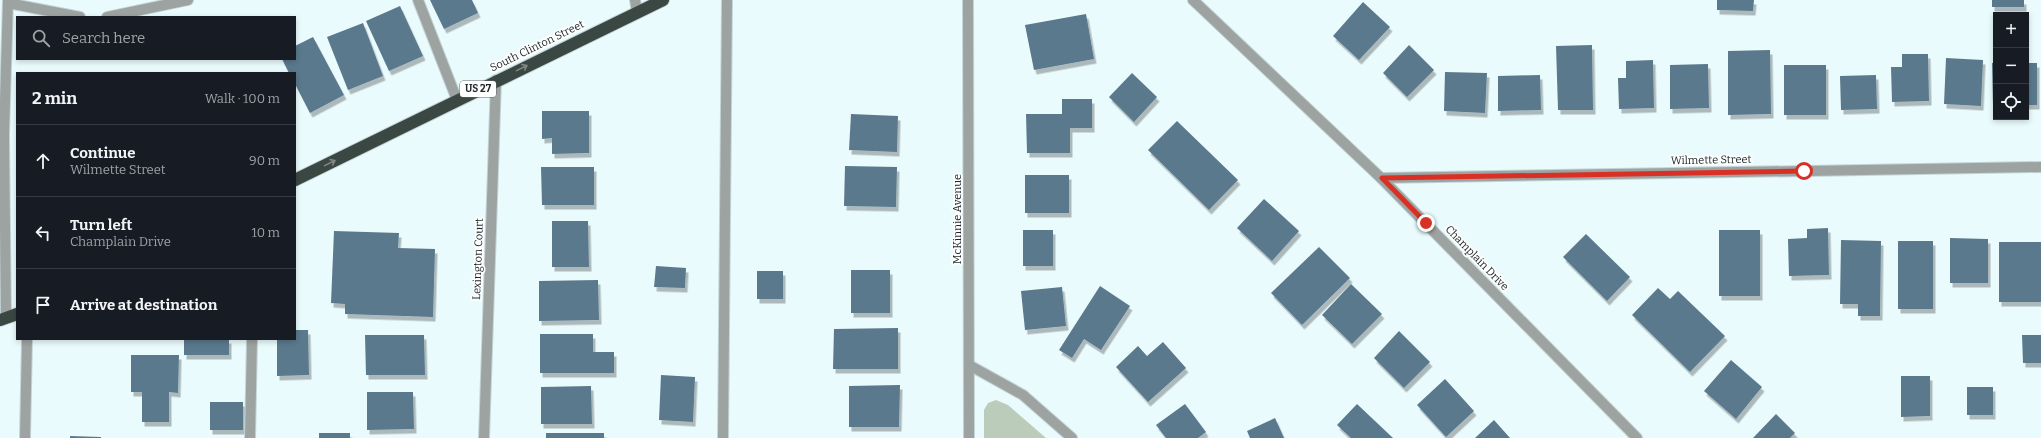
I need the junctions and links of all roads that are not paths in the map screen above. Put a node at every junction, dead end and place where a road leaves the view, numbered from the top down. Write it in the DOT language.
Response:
graph roads {
  1 [pos="188,0"];
  2 [pos="418,0"];
  3 [pos="635,0"];
  4 [pos="663,0"];
  5 [pos="727,0"];
  6 [pos="968,0"];
  7 [pos="1193,0"];
  8 [pos="8,2"];
  9 [pos="637,12"];
  10 [pos="75,16"];
  11 [pos="112,16"];
  12 [pos="496,80"];
  13 [pos="457,100"];
  14 [pos="2,135"];
  15 [pos="2041,167"];
  16 [pos="1382,178"];
  17 [pos="296,180"];
  18 [pos="8,317"];
  19 [pos="27,340"];
  20 [pos="252,340"];
  21 [pos="969,365"];
  22 [pos="25,438"];
  23 [pos="250,438"];
  24 [pos="484,438"];
  25 [pos="723,438"];
  26 [pos="969,438"];
  27 [pos="1072,438"];
  28 [pos="1637,438"];
  1 -- 11 [label="street"];
  2 -- 13 [label="street"];
  3 -- 9 [label="street"];
  4 -- 9 [label="highway, South Clinton Street / US 27"];
  5 -- 25 [label="street"];
  6 -- 21 [label="street, McKinnie Avenue"];
  7 -- 16 [label="street, Champlain Drive"];
  8 -- 10 [label="street"];
  8 -- 14 [label="street"];
  12 -- 9 [label="highway, South Clinton Street / US 27, one-way"];
  12 -- 13 [label="highway, South Clinton Street / US 27"];
  12 -- 24 [label="street, Lexington Court"];
  17 -- 13 [label="highway, South Clinton Street / US 27, one-way"];
  14 -- 18 [label="street"];
  15 -- 16 [label="street, Wilmette Street"];
  16 -- 28 [label="street, Champlain Drive"];
  19 -- 22 [label="street"];
  20 -- 23 [label="street"];
  21 -- 26 [label="street, McKinnie Avenue"];
  21 -- 27 [label="street"];
}
